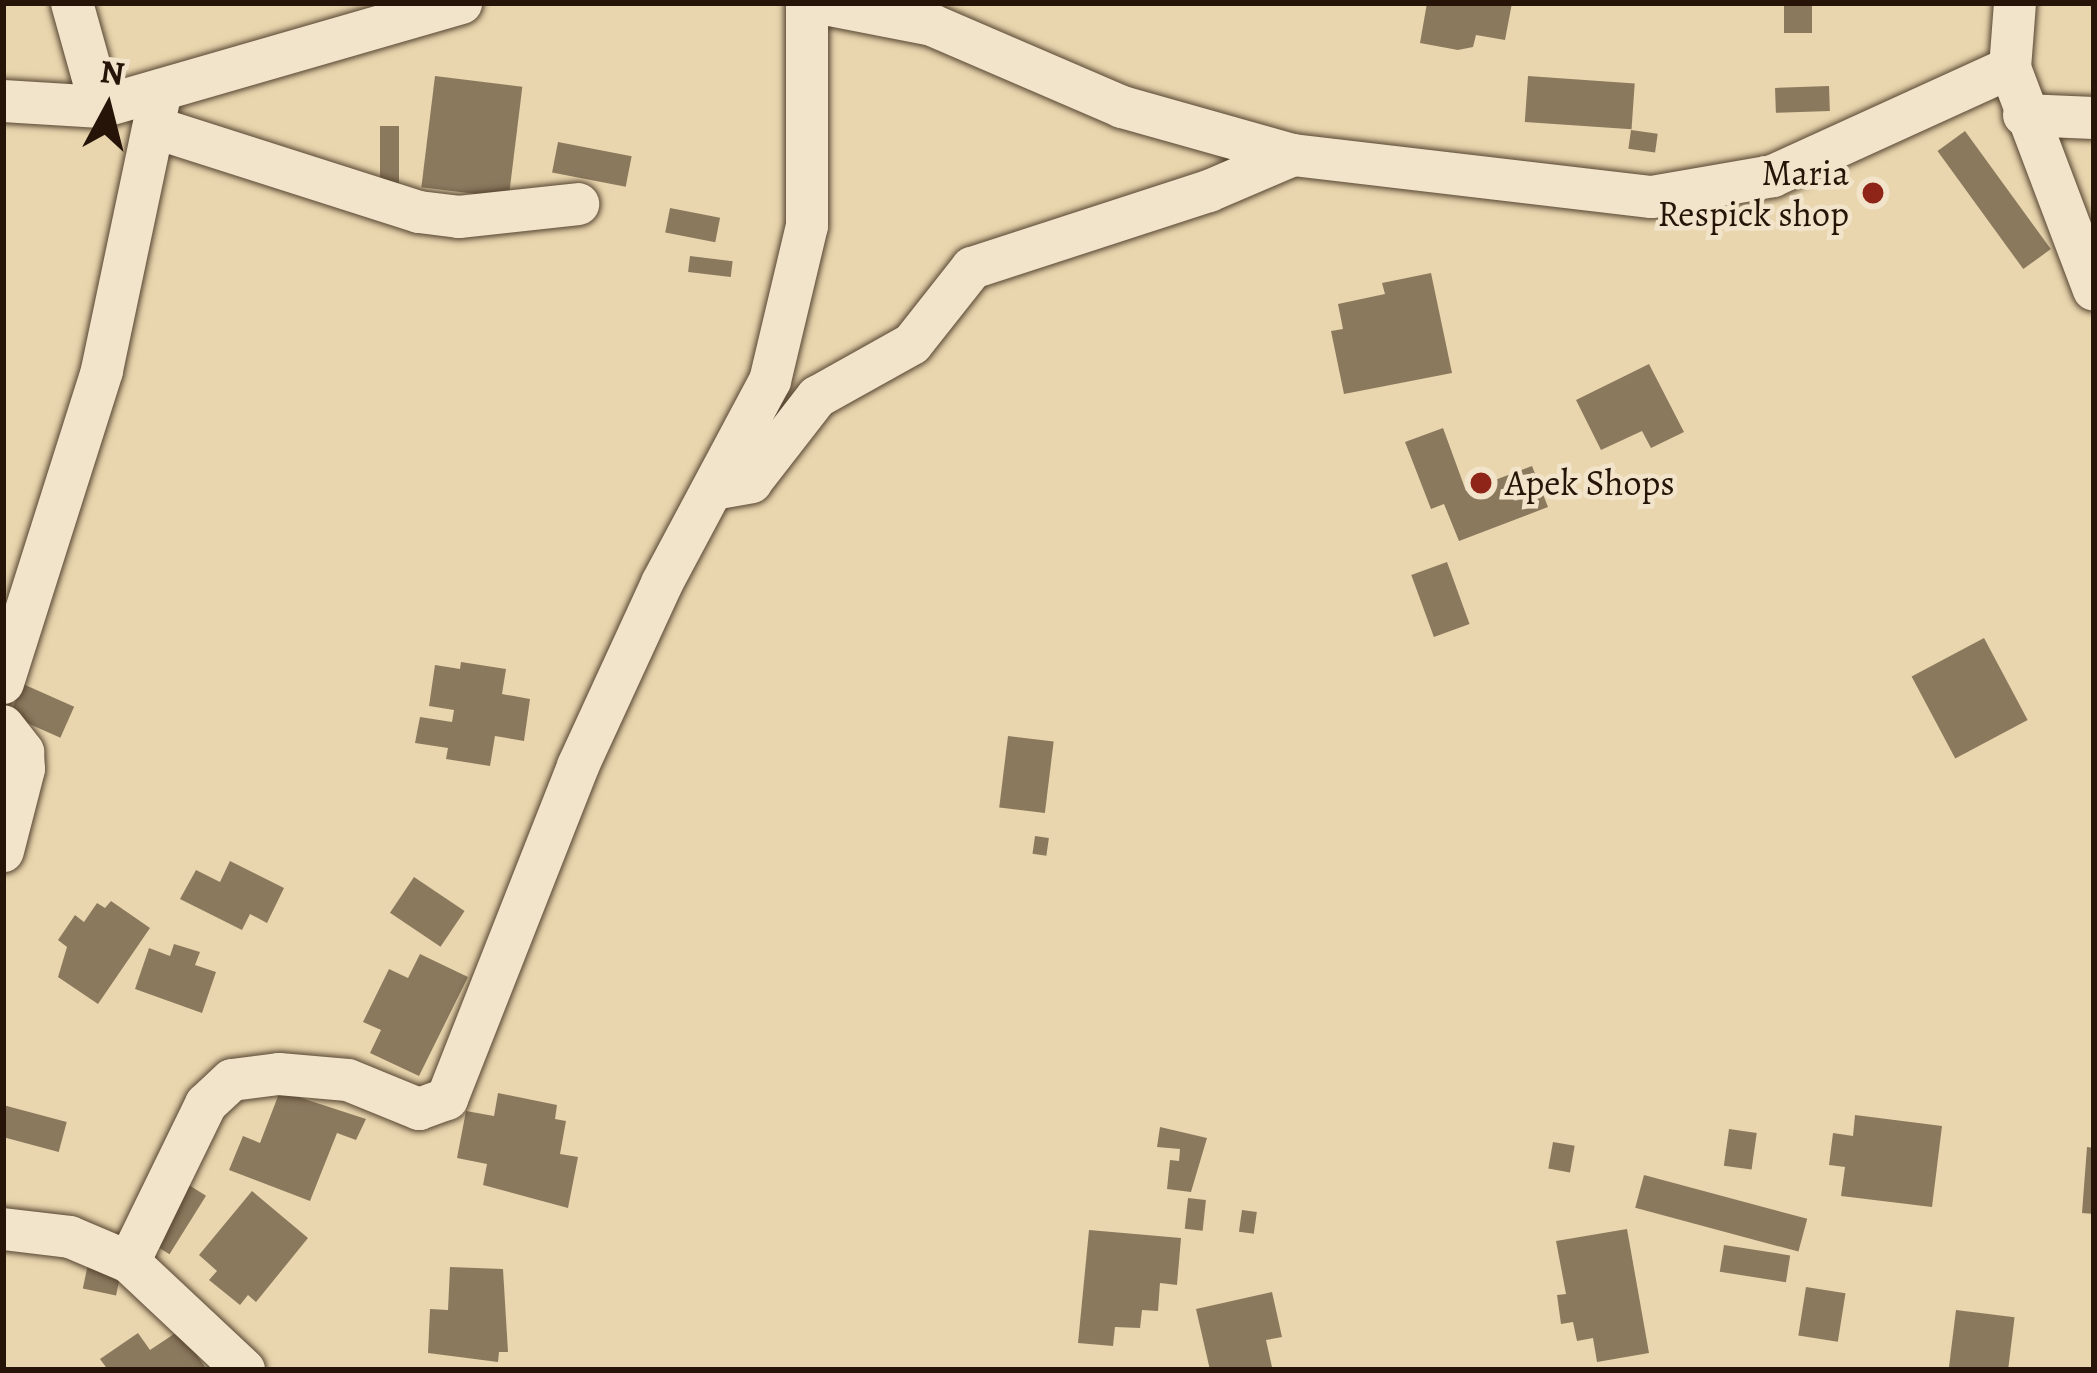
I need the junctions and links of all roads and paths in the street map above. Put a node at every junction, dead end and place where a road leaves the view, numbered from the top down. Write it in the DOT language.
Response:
graph roads {
  1 [pos="72,3"];
  2 [pos="461,3"];
  3 [pos="807,3"];
  4 [pos="819,3"];
  5 [pos="2015,3"];
  6 [pos="2010,68"];
  7 [pos="3,101"];
  8 [pos="101,107"];
  9 [pos="158,109"];
  10 [pos="2024,115"];
  11 [pos="2094,118"];
  12 [pos="1293,155"];
  13 [pos="578,204"];
  14 [pos="2094,290"];
  15 [pos="713,489"];
  16 [pos="3,683"];
  17 [pos="3,726"];
  18 [pos="3,851"];
  19 [pos="3,1228"];
  20 [pos="129,1262"];
  21 [pos="244,1370"];
  1 -- 8 [label="street"];
  2 -- 9 [label="street"];
  3 -- 15 [label="street"];
  4 -- 12 [label="street"];
  5 -- 6 [label="street"];
  6 -- 10 [label="street"];
  6 -- 12 [label="street"];
  7 -- 8 [label="street"];
  8 -- 9 [label="street"];
  9 -- 13 [label="street"];
  9 -- 16 [label="street"];
  10 -- 11 [label="street"];
  10 -- 14 [label="street"];
  12 -- 15 [label="street"];
  15 -- 20 [label="street"];
  17 -- 18 [label="street"];
  19 -- 20 [label="street"];
  20 -- 21 [label="street"];
}
